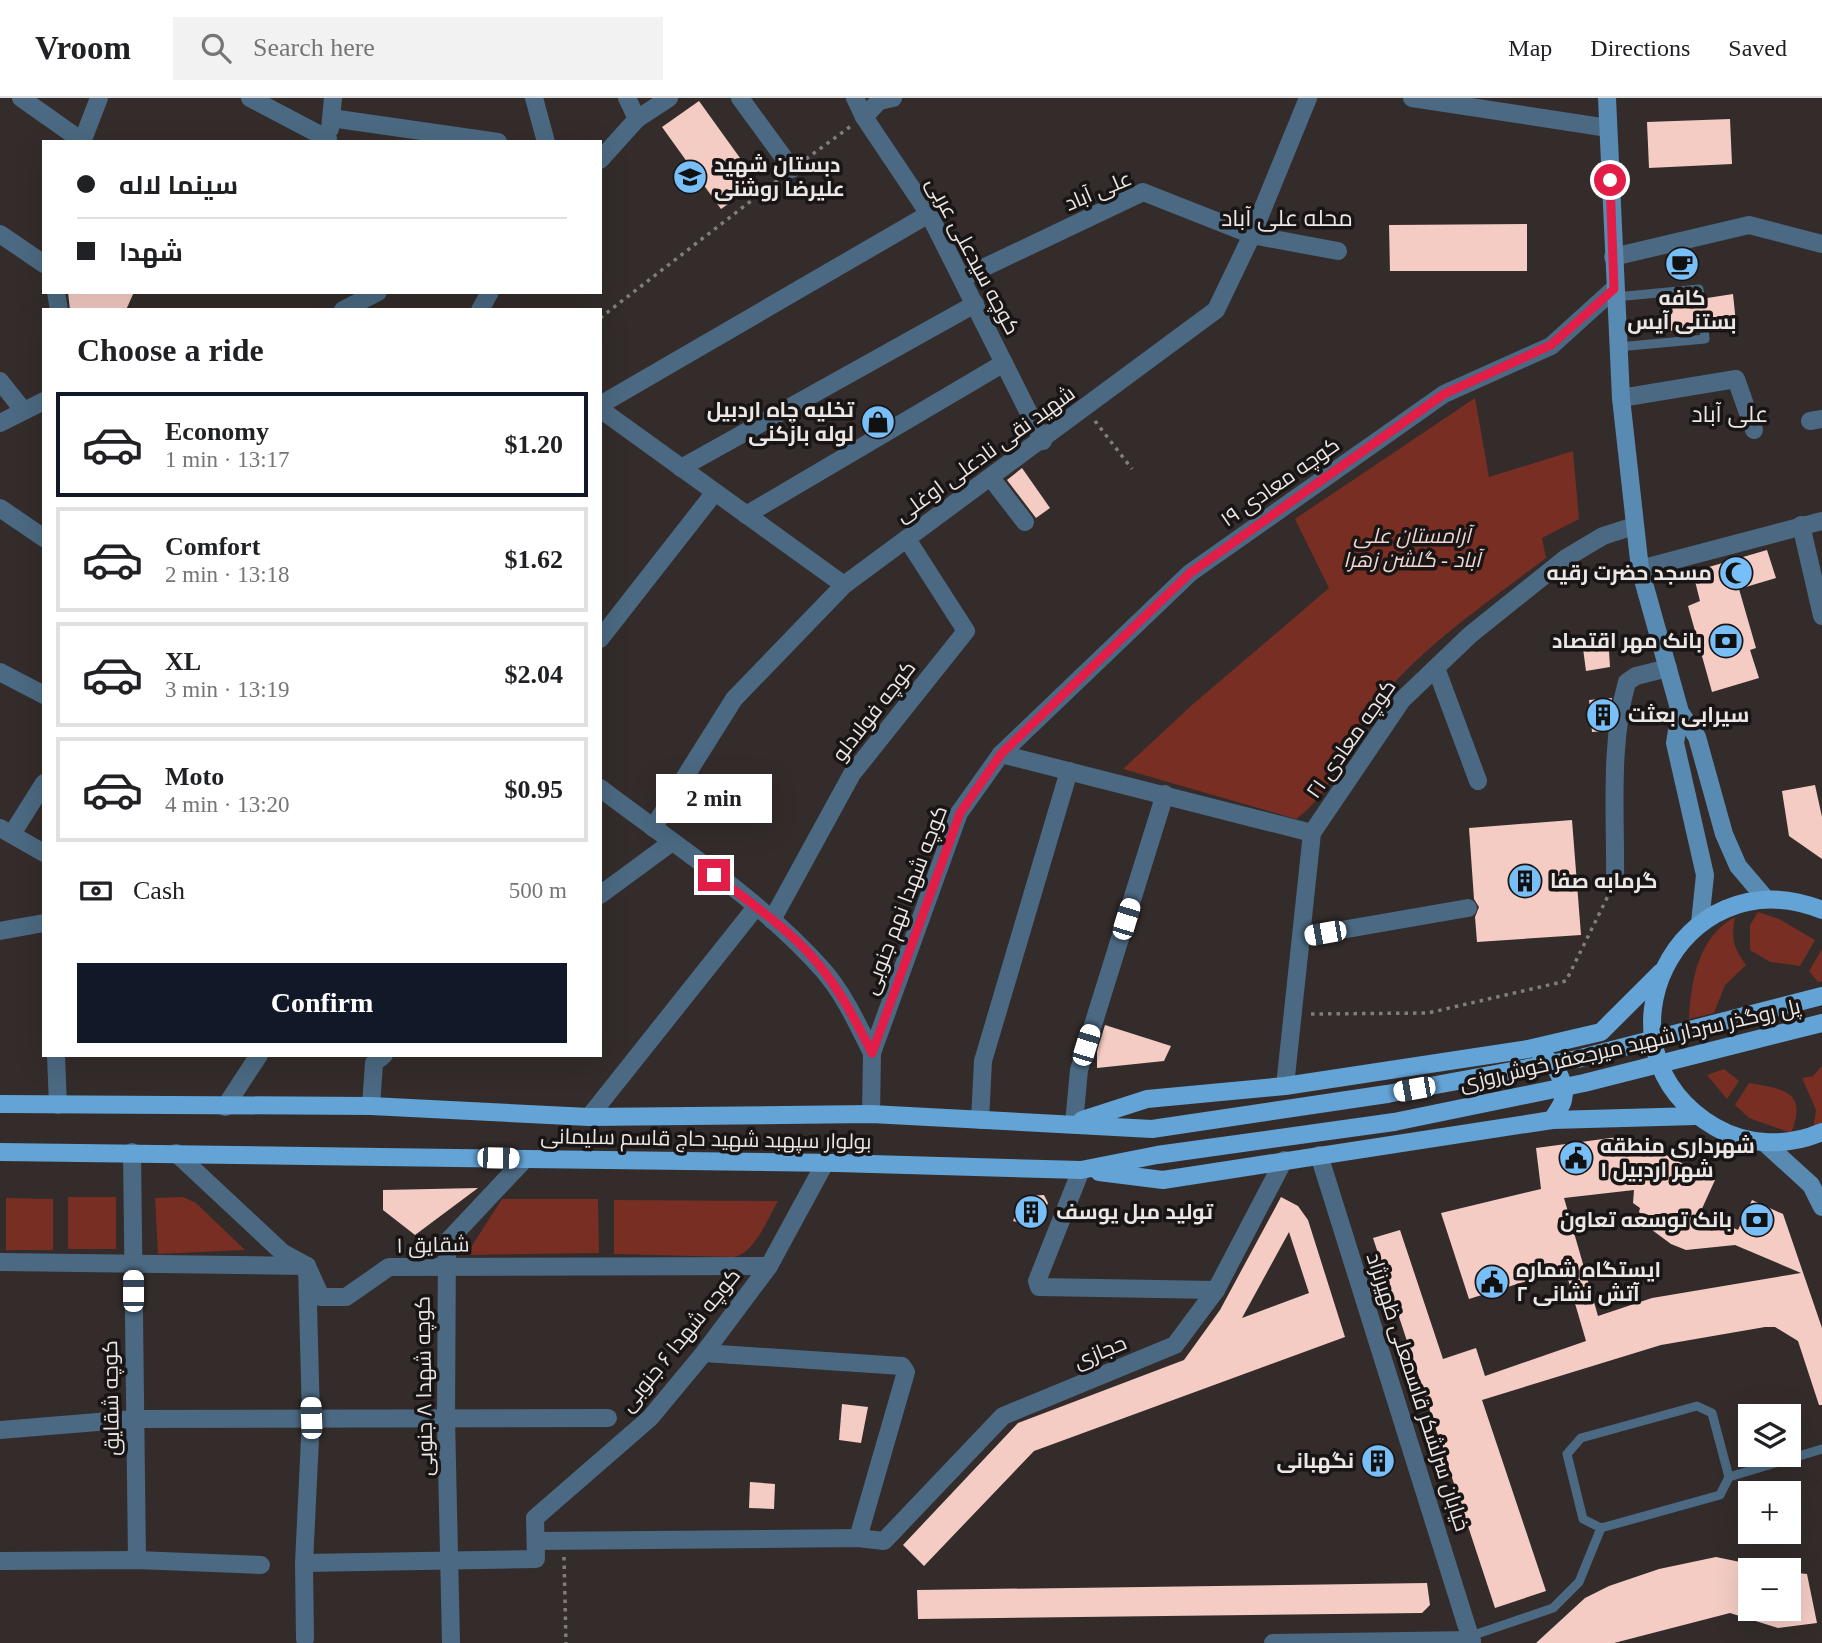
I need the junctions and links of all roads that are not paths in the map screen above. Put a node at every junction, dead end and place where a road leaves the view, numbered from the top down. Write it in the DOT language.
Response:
graph roads {
  1 [pos="21,98"];
  2 [pos="99,98"];
  3 [pos="250,98"];
  4 [pos="333,98"];
  5 [pos="534,98"];
  6 [pos="628,98"];
  7 [pos="669,98"];
  8 [pos="740,98"];
  9 [pos="855,98"];
  10 [pos="893,98"];
  11 [pos="1308,98"];
  12 [pos="1412,98"];
  13 [pos="1606,98"];
  14 [pos="864,117"];
  15 [pos="331,118"];
  16 [pos="637,119"];
  17 [pos="1608,128"];
  18 [pos="81,140"];
  19 [pos="82,140"];
  20 [pos="328,140"];
  21 [pos="484,140"];
  22 [pos="545,140"];
  23 [pos="602,158"];
  24 [pos="792,169"];
  25 [pos="929,214"];
  26 [pos="0,234"];
  27 [pos="1252,235"];
  28 [pos="1822,244"];
  29 [pos="1338,251"];
  30 [pos="1613,257"];
  31 [pos="42,263"];
  32 [pos="962,278"];
  33 [pos="1614,293"];
  34 [pos="344,294"];
  35 [pos="374,294"];
  36 [pos="1700,298"];
  37 [pos="360,301"];
  38 [pos="975,304"];
  39 [pos="347,308"];
  40 [pos="1704,327"];
  41 [pos="1618,347"];
  42 [pos="1004,363"];
  43 [pos="0,381"];
  44 [pos="1621,398"];
  45 [pos="42,402"];
  46 [pos="602,406"];
  47 [pos="602,409"];
  48 [pos="23,410"];
  49 [pos="0,423"];
  50 [pos="1754,430"];
  51 [pos="1043,441"];
  52 [pos="681,468"];
  53 [pos="991,478"];
  54 [pos="715,492"];
  55 [pos="0,508"];
  56 [pos="746,515"];
  57 [pos="1822,521"];
  58 [pos="1025,522"];
  59 [pos="1634,526"];
  60 [pos="1801,526"];
  61 [pos="42,537"];
  62 [pos="908,539"];
  63 [pos="1640,569"];
  64 [pos="844,585"];
  65 [pos="1822,616"];
  66 [pos="602,636"];
  67 [pos="1436,668"];
  68 [pos="1668,668"];
  69 [pos="0,672"];
  70 [pos="42,694"];
  71 [pos="1680,712"];
  72 [pos="1001,754"];
  73 [pos="1069,771"];
  74 [pos="1478,781"];
  75 [pos="42,786"];
  76 [pos="602,790"];
  77 [pos="1165,794"];
  78 [pos="653,828"];
  79 [pos="6,831"];
  80 [pos="1312,833"];
  81 [pos="672,842"];
  82 [pos="42,852"];
  83 [pos="1615,882"];
  84 [pos="602,894"];
  85 [pos="1766,899"];
  86 [pos="756,907"];
  87 [pos="1468,908"];
  88 [pos="1822,910"];
  89 [pos="772,920"];
  90 [pos="42,923"];
  91 [pos="1700,923"];
  92 [pos="0,931"];
  93 [pos="1301,937"];
  94 [pos="1661,972"];
  95 [pos="1822,996"];
  96 [pos="1822,1023"];
  97 [pos="1528,1049"];
  98 [pos="872,1053"];
  99 [pos="56,1057"];
  100 [pos="258,1057"];
  101 [pos="382,1057"];
  102 [pos="1285,1086"];
  103 [pos="0,1104"];
  104 [pos="58,1105"];
  105 [pos="372,1106"];
  106 [pos="225,1107"];
  107 [pos="872,1114"];
  108 [pos="1696,1116"];
  109 [pos="589,1117"];
  110 [pos="980,1119"];
  111 [pos="1552,1120"];
  112 [pos="1074,1123"];
  113 [pos="1152,1129"];
  114 [pos="1822,1132"];
  115 [pos="1765,1143"];
  116 [pos="0,1152"];
  117 [pos="132,1152"];
  118 [pos="176,1153"];
  119 [pos="1157,1155"];
  120 [pos="1319,1155"];
  121 [pos="525,1159"];
  122 [pos="1284,1160"];
  123 [pos="825,1163"];
  124 [pos="1081,1170"];
  125 [pos="1822,1207"];
  126 [pos="0,1262"];
  127 [pos="133,1265"];
  128 [pos="307,1266"];
  129 [pos="445,1266"];
  130 [pos="769,1266"];
  131 [pos="1216,1290"];
  132 [pos="704,1353"];
  133 [pos="311,1418"];
  134 [pos="446,1418"];
  135 [pos="608,1418"];
  136 [pos="134,1419"];
  137 [pos="0,1430"];
  138 [pos="1822,1449"];
  139 [pos="1729,1477"];
  140 [pos="1601,1528"];
  141 [pos="858,1538"];
  142 [pos="536,1550"];
  143 [pos="137,1560"];
  144 [pos="450,1561"];
  145 [pos="0,1562"];
  146 [pos="304,1563"];
  147 [pos="261,1565"];
  148 [pos="305,1639"];
  149 [pos="1472,1640"];
  150 [pos="451,1643"];
  151 [pos="1273,1643"];
  1 -- 18 [label="street"];
  2 -- 19 [label="street"];
  3 -- 20 [label="street"];
  4 -- 15 [label="street"];
  5 -- 22 [label="street"];
  6 -- 16 [label="street"];
  7 -- 16 [label="street"];
  8 -- 24 [label="street"];
  9 -- 14 [label="street, کوچه سیدعلی عربی"];
  10 -- 14 [label="street"];
  11 -- 27 [label="street, شهید نقی نادعلی اوغلی"];
  12 -- 17 [label="street"];
  13 -- 17 [label="main road"];
  14 -- 25 [label="street, کوچه سیدعلی عربی"];
  15 -- 20 [label="street"];
  15 -- 21 [label="street"];
  16 -- 23 [label="street"];
  17 -- 30 [label="main road"];
  25 -- 32 [label="street, کوچه سیدعلی عربی"];
  25 -- 46 [label="street"];
  26 -- 31 [label="street"];
  27 -- 29 [label="street, علی آباد"];
  27 -- 32 [label="street, علی آباد"];
  27 -- 51 [label="street, شهید نقی نادعلی اوغلی"];
  28 -- 30 [label="street"];
  30 -- 33 [label="main road"];
  32 -- 38 [label="street, کوچه سیدعلی عربی"];
  33 -- 36 [label="lane"];
  33 -- 41 [label="main road"];
  33 -- 72 [label="street, کوچه معادی ۱۹"];
  34 -- 37 [label="street"];
  35 -- 37 [label="street"];
  37 -- 39 [label="street"];
  38 -- 42 [label="street, کوچه سیدعلی عربی"];
  38 -- 52 [label="street"];
  40 -- 41 [label="lane"];
  41 -- 44 [label="main road"];
  42 -- 51 [label="street, کوچه سیدعلی عربی"];
  42 -- 56 [label="street"];
  43 -- 48 [label="street"];
  44 -- 50 [label="street"];
  44 -- 59 [label="main road"];
  45 -- 48 [label="street"];
  47 -- 52 [label="street"];
  48 -- 49 [label="street"];
  51 -- 53 [label="street, شهید نقی نادعلی اوغلی"];
  52 -- 54 [label="street"];
  53 -- 58 [label="street"];
  53 -- 62 [label="street, شهید نقی نادعلی اوغلی"];
  54 -- 56 [label="street"];
  54 -- 66 [label="street"];
  55 -- 61 [label="street"];
  56 -- 64 [label="street"];
  57 -- 60 [label="street"];
  59 -- 63 [label="main road"];
  59 -- 67 [label="street, کوچه معادی ۲۱"];
  60 -- 63 [label="street"];
  60 -- 65 [label="street"];
  62 -- 64 [label="street, شهید نقی نادعلی اوغلی"];
  62 -- 89 [label="street, کوچه فولادلو"];
  63 -- 68 [label="main road"];
  64 -- 78 [label="street, شهید نقی نادعلی اوغلی"];
  67 -- 74 [label="street"];
  67 -- 80 [label="street, کوچه معادی ۲۱"];
  68 -- 71 [label="main road"];
  68 -- 83 [label="street"];
  69 -- 70 [label="street"];
  71 -- 85 [label="main road"];
  71 -- 91 [label="main road"];
  72 -- 73 [label="street"];
  72 -- 98 [label="street, کوچه شهدا نهم جنوبی"];
  73 -- 77 [label="street"];
  73 -- 110 [label="street"];
  75 -- 79 [label="street"];
  76 -- 78 [label="street"];
  77 -- 80 [label="street"];
  77 -- 112 [label="street"];
  78 -- 81 [label="street"];
  79 -- 82 [label="street"];
  80 -- 93 [label="street, کوچه معادی ۲۱"];
  81 -- 84 [label="street"];
  81 -- 86 [label="street"];
  85 -- 88 [label="main road"];
  85 -- 91 [label="main road"];
  86 -- 89 [label="street"];
  86 -- 109 [label="street"];
  87 -- 93 [label="street"];
  89 -- 98 [label="street"];
  90 -- 92 [label="street"];
  91 -- 94 [label="main road"];
  93 -- 102 [label="street, کوچه معادی ۲۱"];
  94 -- 97 [label="main road"];
  94 -- 108 [label="main road"];
  95 -- 113 [label="main road, پل روگذر سردار شهید میرجعفر خوش‌روزی, bridge"];
  96 -- 119 [label="main road, پل روگذر سردار شهید میرجعفر خوش‌روزی, bridge"];
  97 -- 102 [label="main road"];
  97 -- 111 [label="main road"];
  98 -- 107 [label="street, کوچه شهدا نهم جنوبی"];
  99 -- 104 [label="street"];
  100 -- 106 [label="street"];
  101 -- 105 [label="street"];
  102 -- 112 [label="main road"];
  103 -- 104 [label="main road, بولوار سپهبد شهید حاج قاسم سلیمانی"];
  104 -- 106 [label="main road, بولوار سپهبد شهید حاج قاسم سلیمانی"];
  105 -- 106 [label="main road, بولوار سپهبد شهید حاج قاسم سلیمانی"];
  105 -- 109 [label="main road, بولوار سپهبد شهید حاج قاسم سلیمانی"];
  107 -- 109 [label="main road, بولوار سپهبد شهید حاج قاسم سلیمانی"];
  107 -- 110 [label="main road, بولوار سپهبد شهید حاج قاسم سلیمانی"];
  108 -- 111 [label="main road"];
  108 -- 115 [label="main road"];
  110 -- 112 [label="main road, بولوار سپهبد شهید حاج قاسم سلیمانی"];
  111 -- 120 [label="main road"];
  112 -- 113 [label="main road, بولوار سپهبد شهید حاج قاسم سلیمانی"];
  114 -- 115 [label="main road"];
  115 -- 125 [label="main road"];
  116 -- 117 [label="main road, بولوار سپهبد شهید حاج قاسم سلیمانی"];
  117 -- 118 [label="main road, بولوار سپهبد شهید حاج قاسم سلیمانی"];
  117 -- 127 [label="street, کوچه شقایق"];
  118 -- 121 [label="main road, بولوار سپهبد شهید حاج قاسم سلیمانی"];
  118 -- 128 [label="street"];
  119 -- 124 [label="main road, بولوار سپهبد شهید حاج قاسم سلیمانی"];
  120 -- 122 [label="main road"];
  120 -- 149 [label="street, خیابان سرلشکر قاسمعلی ظهیرنژاد"];
  121 -- 123 [label="main road, بولوار سپهبد شهید حاج قاسم سلیمانی"];
  121 -- 129 [label="street, کوچه شهدا ۸ جنوبی"];
  122 -- 124 [label="main road"];
  122 -- 131 [label="street, حجازی"];
  123 -- 124 [label="main road, بولوار سپهبد شهید حاج قاسم سلیمانی"];
  123 -- 130 [label="street, کوچه شهدا ۶ جنوبی"];
  124 -- 131 [label="street"];
  126 -- 127 [label="street"];
  127 -- 128 [label="street"];
  127 -- 136 [label="street, کوچه شقایق"];
  128 -- 129 [label="street, شقایق ۱"];
  128 -- 133 [label="street"];
  129 -- 130 [label="street, شقایق ۱"];
  129 -- 134 [label="street, کوچه شهدا ۸ جنوبی"];
  130 -- 132 [label="street, کوچه شهدا ۶ جنوبی"];
  131 -- 141 [label="street, حجازی"];
  132 -- 141 [label="street"];
  132 -- 142 [label="street, کوچه شهدا ۶ جنوبی"];
  133 -- 134 [label="street"];
  133 -- 136 [label="street"];
  133 -- 146 [label="street"];
  134 -- 135 [label="street"];
  134 -- 144 [label="street, کوچه شهدا ۸ جنوبی"];
  136 -- 137 [label="street"];
  136 -- 143 [label="street, کوچه شقایق"];
  138 -- 139 [label="lane"];
  139 -- 140 [label="lane"];
  139 -- 140 [label="lane"];
  140 -- 149 [label="lane"];
  141 -- 142 [label="street"];
  142 -- 144 [label="street"];
  143 -- 145 [label="street"];
  143 -- 147 [label="street"];
  144 -- 146 [label="street"];
  144 -- 150 [label="street, کوچه شهدا ۸ جنوبی"];
  146 -- 148 [label="street"];
  149 -- 151 [label="street"];
}
